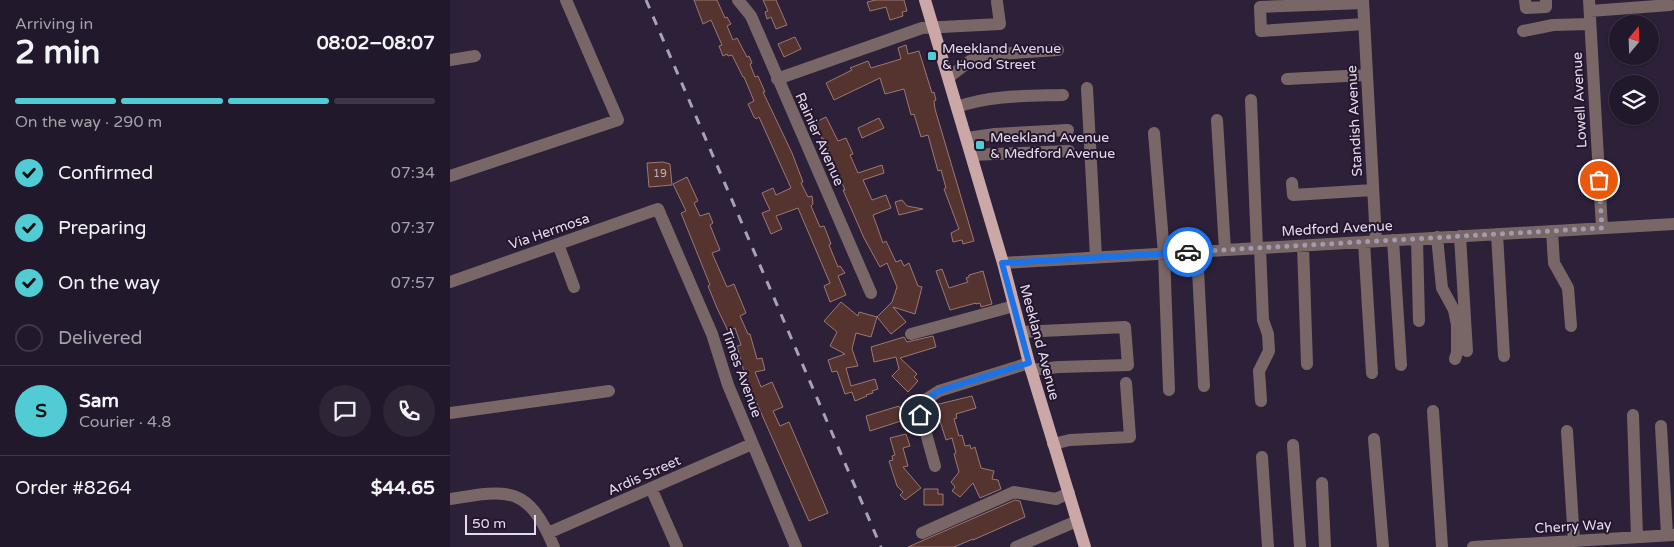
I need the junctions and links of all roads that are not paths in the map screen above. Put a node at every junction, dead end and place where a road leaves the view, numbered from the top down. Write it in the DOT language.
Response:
graph roads {
  1 [pos="566,0"];
  2 [pos="738,0"];
  3 [pos="926,0"];
  4 [pos="1525,0"];
  5 [pos="1546,0"];
  6 [pos="1363,1"];
  7 [pos="997,2"];
  8 [pos="1670,5"];
  9 [pos="1590,12"];
  10 [pos="1364,24"];
  11 [pos="933,28"];
  12 [pos="1523,31"];
  13 [pos="1058,50"];
  14 [pos="474,56"];
  15 [pos="450,60"];
  16 [pos="1366,75"];
  17 [pos="949,77"];
  18 [pos="777,79"];
  19 [pos="1287,79"];
  20 [pos="1087,88"];
  21 [pos="1063,95"];
  22 [pos="1251,100"];
  23 [pos="958,107"];
  24 [pos="1218,120"];
  25 [pos="1068,130"];
  26 [pos="1154,133"];
  27 [pos="967,138"];
  28 [pos="1069,151"];
  29 [pos="972,155"];
  30 [pos="450,176"];
  31 [pos="1292,183"];
  32 [pos="1373,190"];
  33 [pos="658,209"];
  34 [pos="1674,224"];
  35 [pos="1602,228"];
  36 [pos="1552,231"];
  37 [pos="1497,234"];
  38 [pos="1460,236"];
  39 [pos="1437,238"];
  40 [pos="1417,239"];
  41 [pos="1393,240"];
  42 [pos="1370,241"];
  43 [pos="558,244"];
  44 [pos="1303,246"];
  45 [pos="1259,248"];
  46 [pos="1225,250"];
  47 [pos="1197,251"];
  48 [pos="1164,254"];
  49 [pos="1096,257"];
  50 [pos="1002,263"];
  51 [pos="450,282"];
  52 [pos="574,286"];
  53 [pos="871,293"];
  54 [pos="1014,306"];
  55 [pos="1419,321"];
  56 [pos="1571,326"];
  57 [pos="1021,332"];
  58 [pos="911,334"];
  59 [pos="1467,351"];
  60 [pos="1504,356"];
  61 [pos="1455,359"];
  62 [pos="1307,364"];
  63 [pos="1401,365"];
  64 [pos="1030,367"];
  65 [pos="1372,373"];
  66 [pos="1126,383"];
  67 [pos="1204,386"];
  68 [pos="1169,390"];
  69 [pos="609,391"];
  70 [pos="1261,401"];
  71 [pos="1433,410"];
  72 [pos="450,413"];
  73 [pos="1633,415"];
  74 [pos="1661,426"];
  75 [pos="1567,431"];
  76 [pos="1374,439"];
  77 [pos="752,444"];
  78 [pos="1053,444"];
  79 [pos="1293,445"];
  80 [pos="1262,458"];
  81 [pos="935,466"];
  82 [pos="1322,483"];
  83 [pos="651,488"];
  84 [pos="1068,493"];
  85 [pos="450,499"];
  86 [pos="1316,514"];
  87 [pos="1077,521"];
  88 [pos="548,533"];
  89 [pos="922,533"];
  90 [pos="1671,535"];
  91 [pos="1637,537"];
  92 [pos="1574,541"];
  93 [pos="1615,543"];
  94 [pos="1491,546"];
  95 [pos="1518,546"];
  96 [pos="554,547"];
  97 [pos="677,547"];
  98 [pos="796,547"];
  99 [pos="1016,547"];
  100 [pos="1085,547"];
  101 [pos="1268,547"];
  102 [pos="1300,547"];
  103 [pos="1318,547"];
  104 [pos="1325,547"];
  105 [pos="1383,547"];
  106 [pos="1442,547"];
  107 [pos="1473,547"];
  1 -- 30 [label="street"];
  2 -- 18 [label="street, Rainier Avenue"];
  3 -- 11 [label="main road, Meekland Avenue"];
  4 -- 5 [label="street"];
  6 -- 10 [label="street, Standish Avenue"];
  6 -- 10 [label="street"];
  7 -- 11 [label="street"];
  8 -- 9 [label="street"];
  9 -- 12 [label="street"];
  9 -- 35 [label="street, Lowell Avenue"];
  10 -- 16 [label="street, Standish Avenue"];
  11 -- 17 [label="main road, Meekland Avenue"];
  11 -- 18 [label="street"];
  13 -- 17 [label="street"];
  14 -- 15 [label="street"];
  16 -- 19 [label="street"];
  16 -- 32 [label="street, Standish Avenue"];
  17 -- 23 [label="main road, Meekland Avenue"];
  18 -- 53 [label="street, Rainier Avenue"];
  20 -- 49 [label="street"];
  21 -- 23 [label="street"];
  22 -- 45 [label="street"];
  23 -- 27 [label="main road, Meekland Avenue"];
  24 -- 46 [label="street"];
  25 -- 27 [label="street"];
  26 -- 48 [label="street"];
  27 -- 29 [label="main road, Meekland Avenue"];
  28 -- 29 [label="street"];
  29 -- 50 [label="main road, Meekland Avenue"];
  31 -- 32 [label="street"];
  32 -- 42 [label="street, Standish Avenue"];
  33 -- 43 [label="street, Via Hermosa"];
  33 -- 77 [label="street, Times Avenue"];
  34 -- 35 [label="street, Medford Avenue"];
  35 -- 36 [label="street, Medford Avenue"];
  36 -- 37 [label="street, Medford Avenue"];
  36 -- 56 [label="street"];
  37 -- 38 [label="street, Medford Avenue"];
  37 -- 60 [label="street"];
  38 -- 39 [label="street, Medford Avenue"];
  38 -- 59 [label="street"];
  39 -- 40 [label="street, Medford Avenue"];
  39 -- 61 [label="street"];
  40 -- 41 [label="street, Medford Avenue"];
  40 -- 55 [label="street"];
  41 -- 42 [label="street, Medford Avenue"];
  41 -- 63 [label="street"];
  42 -- 44 [label="street, Medford Avenue"];
  42 -- 65 [label="street, Standish Avenue"];
  43 -- 51 [label="street, Via Hermosa"];
  43 -- 52 [label="street"];
  44 -- 45 [label="street, Medford Avenue"];
  44 -- 62 [label="street"];
  45 -- 46 [label="street, Medford Avenue"];
  45 -- 70 [label="street"];
  46 -- 47 [label="street, Medford Avenue"];
  47 -- 48 [label="street, Medford Avenue"];
  47 -- 67 [label="street"];
  48 -- 49 [label="street, Medford Avenue"];
  48 -- 68 [label="street"];
  49 -- 50 [label="street, Medford Avenue"];
  50 -- 54 [label="main road, Meekland Avenue"];
  54 -- 57 [label="main road, Meekland Avenue"];
  54 -- 58 [label="street"];
  57 -- 64 [label="main road, Meekland Avenue"];
  57 -- 64 [label="street"];
  64 -- 78 [label="main road, Meekland Avenue"];
  64 -- 81 [label="street"];
  66 -- 78 [label="street"];
  69 -- 72 [label="street"];
  71 -- 106 [label="street"];
  73 -- 91 [label="street"];
  74 -- 90 [label="street"];
  75 -- 92 [label="street"];
  76 -- 105 [label="street"];
  77 -- 83 [label="street, Ardis Street"];
  77 -- 98 [label="street, Times Avenue"];
  78 -- 84 [label="main road, Meekland Avenue"];
  79 -- 102 [label="street"];
  80 -- 101 [label="street"];
  82 -- 104 [label="street"];
  83 -- 88 [label="street, Ardis Street"];
  83 -- 97 [label="street"];
  84 -- 87 [label="main road, Meekland Avenue"];
  84 -- 89 [label="street"];
  85 -- 88 [label="street"];
  86 -- 103 [label="street"];
  87 -- 99 [label="street"];
  87 -- 100 [label="main road, Meekland Avenue"];
  88 -- 96 [label="street"];
  90 -- 91 [label="street, Cherry Way"];
  91 -- 93 [label="street, Cherry Way"];
  92 -- 93 [label="street, Cherry Way"];
  92 -- 95 [label="street, Cherry Way"];
  94 -- 95 [label="street, Cherry Way"];
  94 -- 107 [label="street, Cherry Way"];
}
